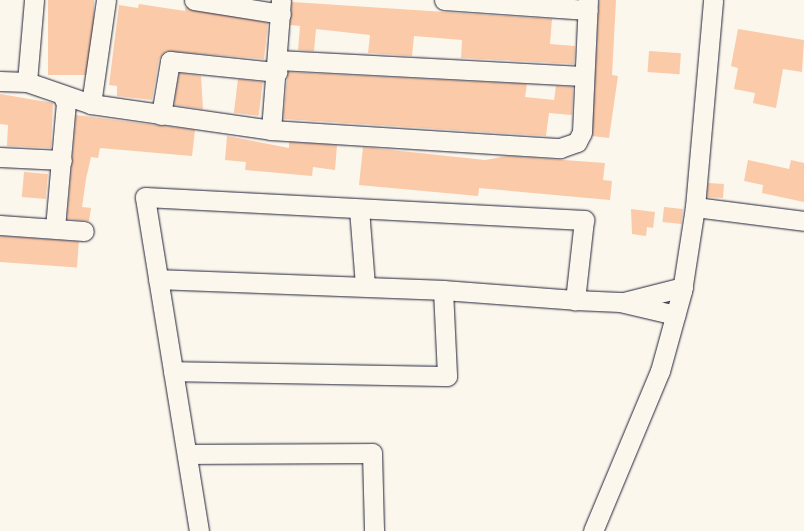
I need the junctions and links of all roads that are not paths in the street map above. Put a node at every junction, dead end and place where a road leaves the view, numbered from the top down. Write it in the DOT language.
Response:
graph roads {
  1 [pos="34,0"];
  2 [pos="106,0"];
  3 [pos="194,0"];
  4 [pos="444,0"];
  5 [pos="713,0"];
  6 [pos="588,5"];
  7 [pos="281,7"];
  8 [pos="277,66"];
  9 [pos="583,76"];
  10 [pos="0,81"];
  11 [pos="27,82"];
  12 [pos="63,97"];
  13 [pos="91,104"];
  14 [pos="161,115"];
  15 [pos="272,130"];
  16 [pos="0,157"];
  17 [pos="62,160"];
  18 [pos="695,207"];
  19 [pos="359,209"];
  20 [pos="804,221"];
  21 [pos="0,224"];
  22 [pos="55,228"];
  23 [pos="84,231"];
  24 [pos="158,279"];
  25 [pos="365,285"];
  26 [pos="682,287"];
  27 [pos="443,290"];
  28 [pos="576,300"];
  29 [pos="620,302"];
  30 [pos="676,315"];
  31 [pos="173,371"];
  32 [pos="187,454"];
  33 [pos="199,531"];
  34 [pos="374,531"];
  35 [pos="593,531"];
  1 -- 11 [label="street"];
  2 -- 13 [label="street"];
  3 -- 7 [label="street"];
  4 -- 6 [label="street"];
  5 -- 18 [label="street"];
  6 -- 9 [label="street"];
  7 -- 8 [label="street"];
  8 -- 9 [label="street"];
  8 -- 14 [label="street"];
  8 -- 15 [label="street"];
  9 -- 15 [label="street"];
  10 -- 11 [label="street"];
  11 -- 12 [label="street"];
  12 -- 13 [label="street"];
  12 -- 17 [label="street"];
  13 -- 14 [label="street"];
  14 -- 15 [label="street"];
  16 -- 17 [label="street"];
  17 -- 22 [label="street"];
  18 -- 20 [label="street"];
  18 -- 26 [label="street"];
  19 -- 24 [label="street"];
  19 -- 25 [label="street"];
  19 -- 28 [label="street"];
  21 -- 22 [label="street"];
  22 -- 23 [label="street"];
  24 -- 25 [label="street"];
  24 -- 31 [label="street"];
  25 -- 27 [label="street"];
  26 -- 29 [label="street"];
  26 -- 30 [label="street"];
  27 -- 28 [label="street"];
  27 -- 31 [label="street"];
  28 -- 29 [label="street"];
  29 -- 30 [label="street"];
  30 -- 35 [label="street"];
  31 -- 32 [label="street"];
  32 -- 33 [label="street"];
  32 -- 34 [label="street"];
}
